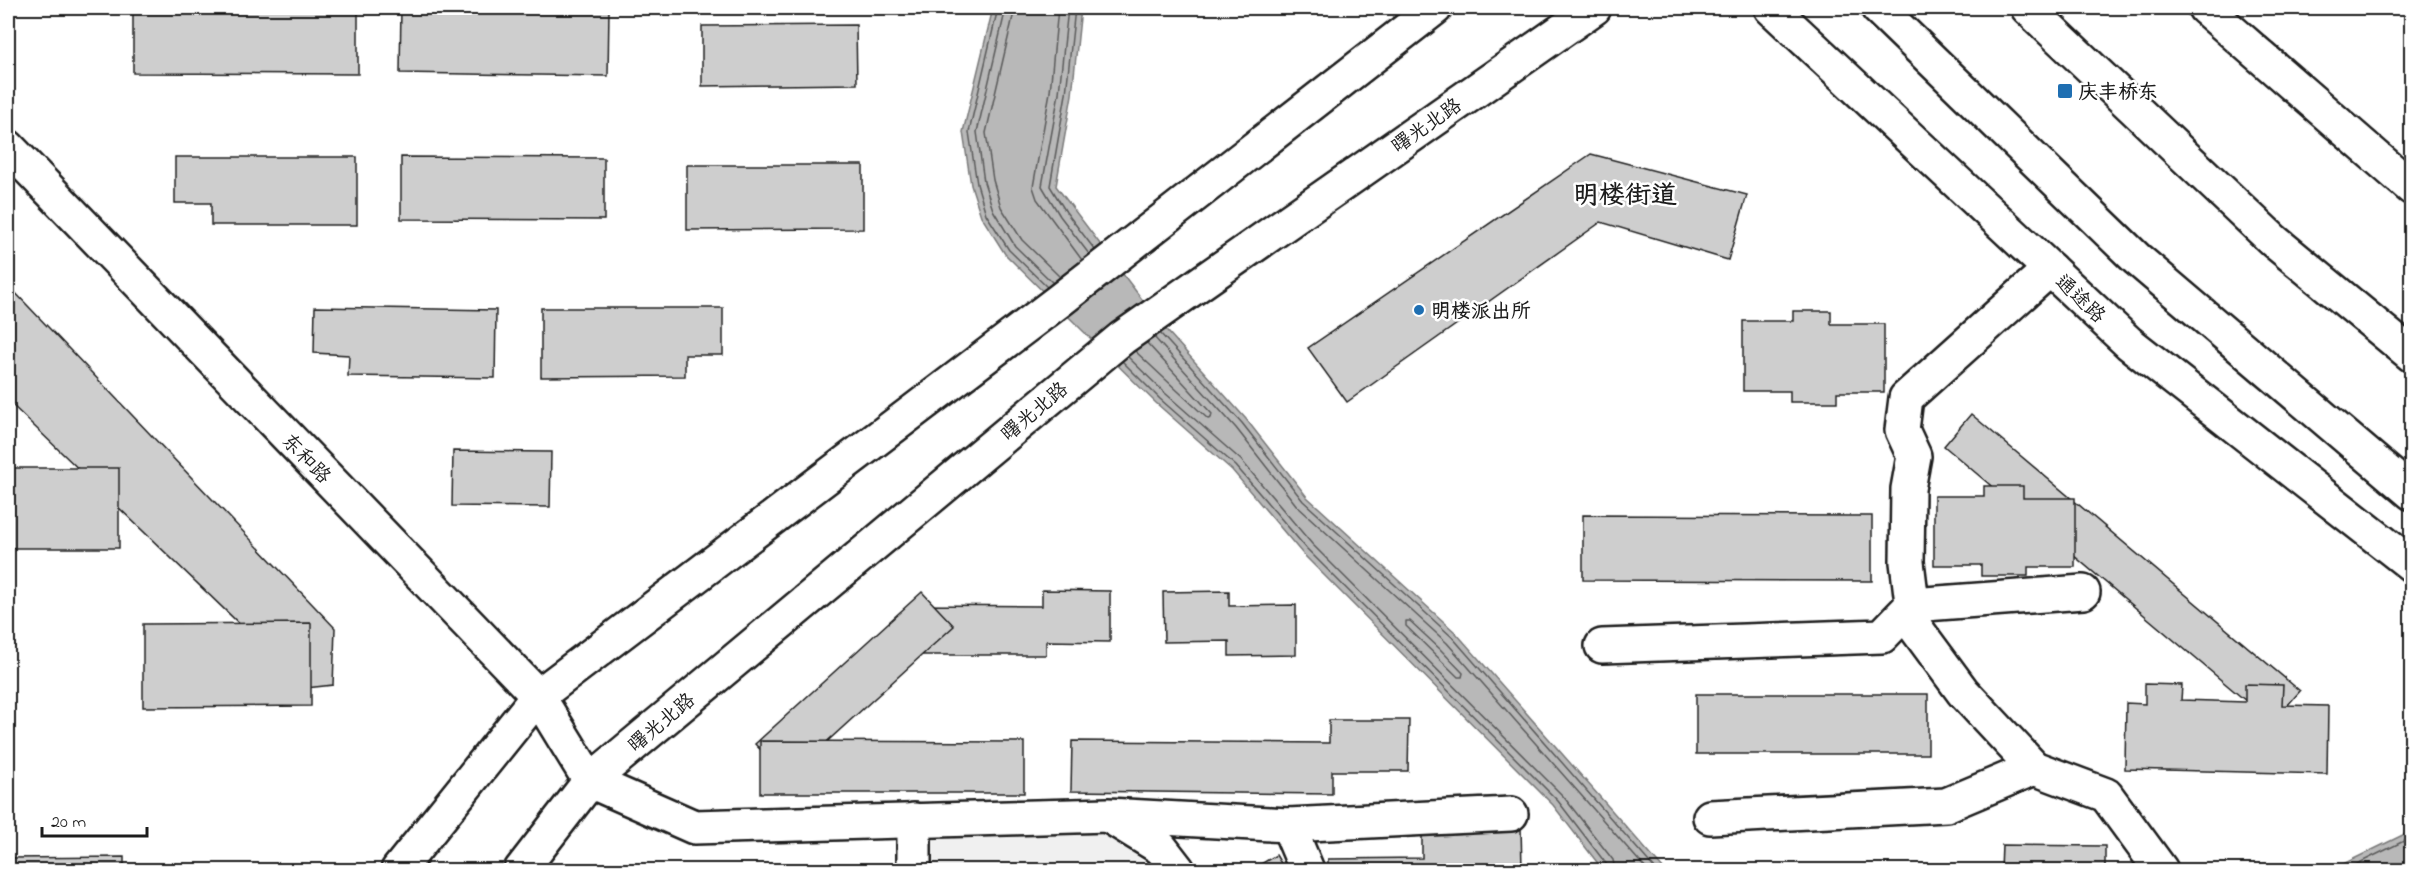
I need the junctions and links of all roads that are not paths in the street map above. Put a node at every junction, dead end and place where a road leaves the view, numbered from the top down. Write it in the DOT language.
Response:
graph roads {
  1 [pos="1435,8"];
  2 [pos="1594,8"];
  3 [pos="1772,8"];
  4 [pos="1878,8"];
  5 [pos="2028,8"];
  6 [pos="2205,8"];
  7 [pos="8,147"];
  8 [pos="2412,188"];
  9 [pos="2050,269"];
  10 [pos="2412,355"];
  11 [pos="2412,493"];
  12 [pos="2412,565"];
  13 [pos="2083,592"];
  14 [pos="1912,605"];
  15 [pos="1602,646"];
  16 [pos="538,696"];
  17 [pos="2034,768"];
  18 [pos="590,781"];
  19 [pos="1511,814"];
  20 [pos="1108,815"];
  21 [pos="1710,817"];
  22 [pos="914,820"];
  23 [pos="1288,825"];
  24 [pos="398,870"];
  25 [pos="521,870"];
  26 [pos="914,870"];
  27 [pos="1178,870"];
  28 [pos="1307,870"];
  29 [pos="2161,870"];
  1 -- 16 [label="main road"];
  2 -- 18 [label="main road, 曙光北路"];
  3 -- 9 [label="main road, 通途路"];
  4 -- 11 [label="main road"];
  5 -- 10 [label="main road"];
  6 -- 8 [label="main road"];
  7 -- 16 [label="main road, 东和路"];
  9 -- 12 [label="main road, 通途路"];
  9 -- 14 [label="main road"];
  13 -- 14 [label="main road"];
  14 -- 15 [label="main road"];
  14 -- 17 [label="main road"];
  16 -- 18 [label="main road, 东和路"];
  16 -- 24 [label="main road"];
  17 -- 21 [label="main road"];
  17 -- 29 [label="main road"];
  18 -- 22 [label="main road"];
  18 -- 25 [label="main road, 曙光北路"];
  19 -- 23 [label="main road"];
  20 -- 22 [label="main road"];
  20 -- 23 [label="main road"];
  20 -- 27 [label="main road"];
  22 -- 26 [label="main road"];
  23 -- 28 [label="main road"];
}
